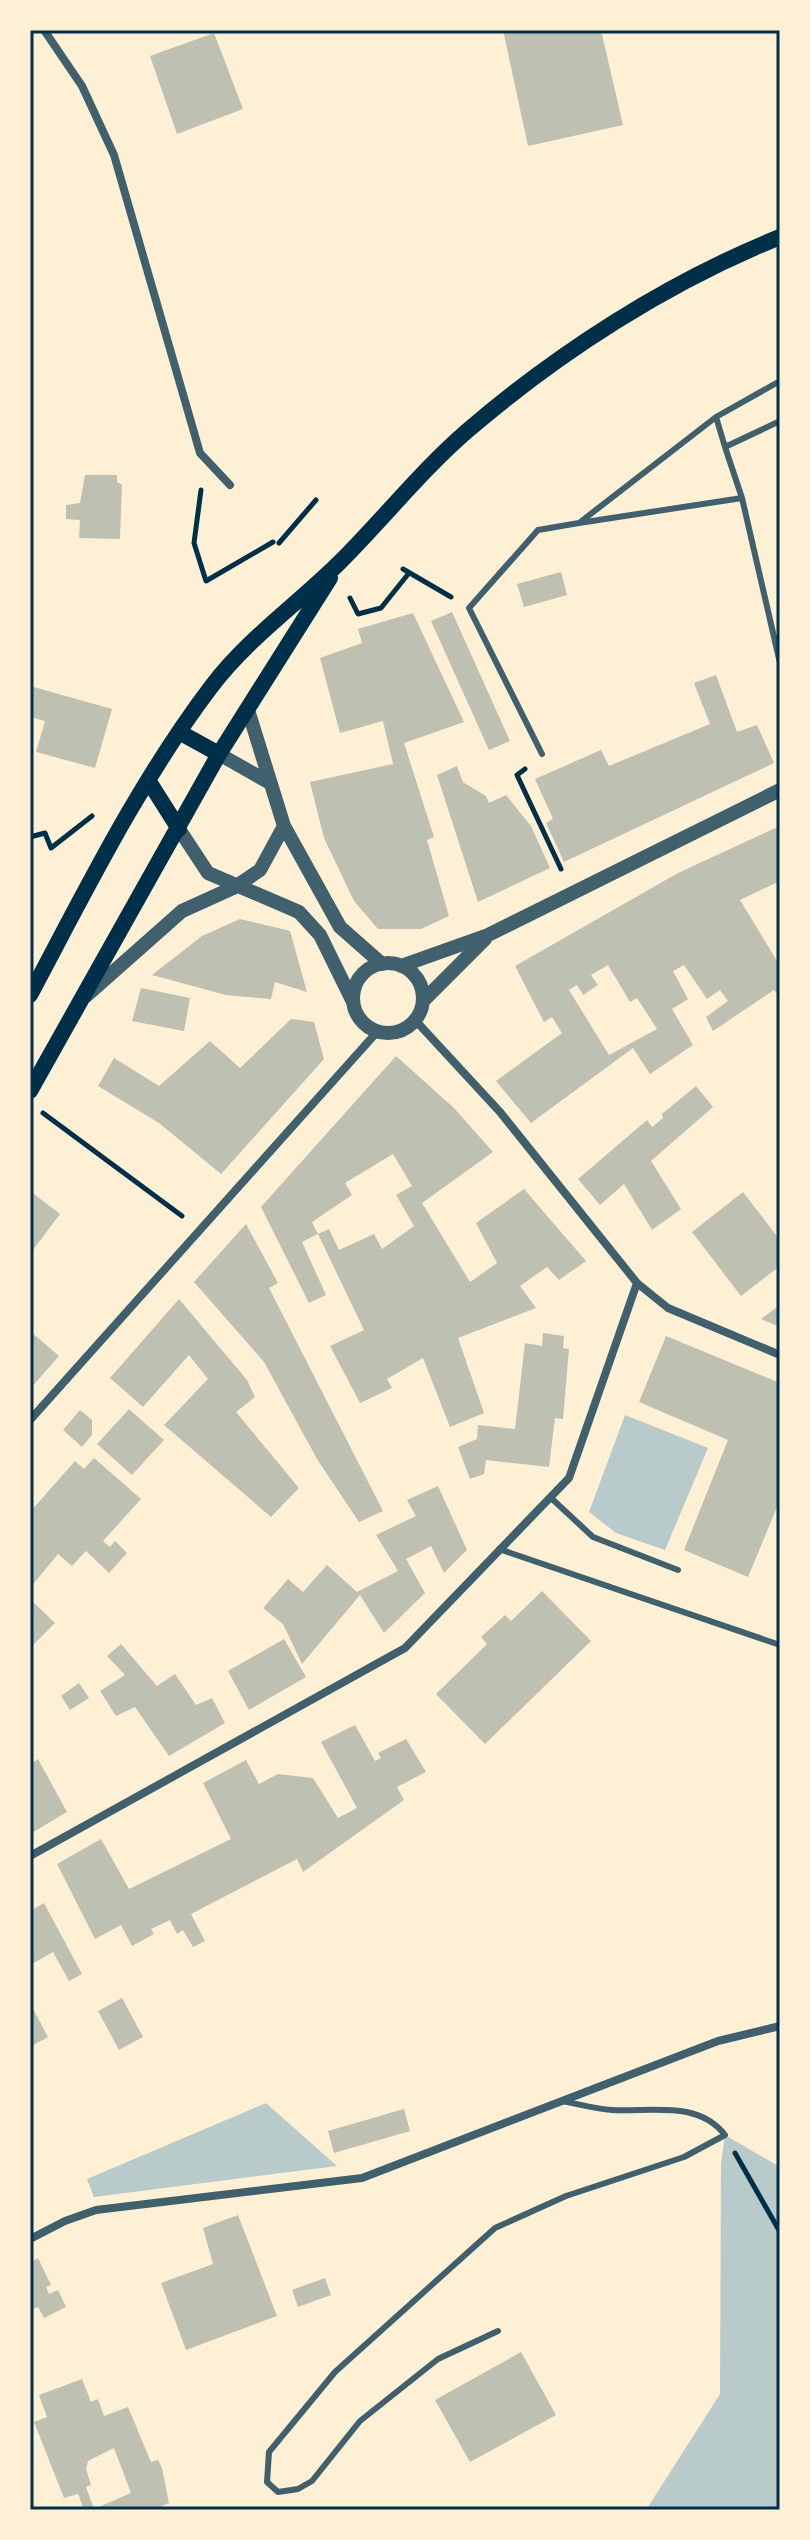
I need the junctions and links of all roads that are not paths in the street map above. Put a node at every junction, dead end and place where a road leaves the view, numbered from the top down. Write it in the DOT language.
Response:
graph roads {
  1 [pos="44,30"];
  2 [pos="780,237"];
  3 [pos="780,381"];
  4 [pos="716,417"];
  5 [pos="780,421"];
  6 [pos="725,447"];
  7 [pos="230,485"];
  8 [pos="742,498"];
  9 [pos="579,523"];
  10 [pos="340,561"];
  11 [pos="780,663"];
  12 [pos="248,710"];
  13 [pos="179,732"];
  14 [pos="219,754"];
  15 [pos="542,754"];
  16 [pos="148,780"];
  17 [pos="270,783"];
  18 [pos="780,790"];
  19 [pos="284,826"];
  20 [pos="179,829"];
  21 [pos="235,887"];
  22 [pos="488,935"];
  23 [pos="382,964"];
  24 [pos="401,966"];
  25 [pos="30,995"];
  26 [pos="83,999"];
  27 [pos="423,1001"];
  28 [pos="353,1002"];
  29 [pos="415,1020"];
  30 [pos="377,1032"];
  31 [pos="30,1091"];
  32 [pos="637,1283"];
  33 [pos="780,1355"];
  34 [pos="30,1420"];
  35 [pos="550,1497"];
  36 [pos="497,1549"];
  37 [pos="678,1570"];
  38 [pos="780,1645"];
  39 [pos="30,1856"];
  40 [pos="780,2026"];
  41 [pos="562,2101"];
  42 [pos="30,2239"];
  43 [pos="498,2331"];
  1 -- 7 [label="street"];
  2 -- 10 [label="main road"];
  3 -- 4 [label="lane"];
  4 -- 6 [label="lane"];
  4 -- 9 [label="lane"];
  5 -- 6 [label="lane"];
  6 -- 8 [label="lane"];
  8 -- 9 [label="lane"];
  8 -- 11 [label="lane"];
  9 -- 15 [label="lane"];
  10 -- 12 [label="main road"];
  10 -- 13 [label="main road"];
  12 -- 14 [label="main road"];
  12 -- 17 [label="street"];
  13 -- 14 [label="main road"];
  13 -- 16 [label="main road"];
  14 -- 17 [label="street"];
  14 -- 20 [label="main road"];
  16 -- 20 [label="main road"];
  16 -- 25 [label="main road"];
  17 -- 19 [label="street"];
  18 -- 22 [label="street"];
  19 -- 21 [label="street"];
  19 -- 23 [label="street"];
  20 -- 21 [label="street"];
  20 -- 26 [label="main road"];
  21 -- 26 [label="street"];
  21 -- 28 [label="street"];
  22 -- 24 [label="street"];
  22 -- 27 [label="street"];
  23 -- 24 [label="street"];
  23 -- 28 [label="street"];
  24 -- 27 [label="street"];
  26 -- 31 [label="main road"];
  27 -- 29 [label="street"];
  28 -- 30 [label="street"];
  29 -- 30 [label="street"];
  29 -- 32 [label="street"];
  30 -- 34 [label="street"];
  32 -- 33 [label="street"];
  32 -- 35 [label="street"];
  35 -- 36 [label="street"];
  35 -- 37 [label="lane"];
  36 -- 38 [label="lane"];
  36 -- 39 [label="street"];
  40 -- 41 [label="street"];
  41 -- 42 [label="street"];
  41 -- 43 [label="lane"];
}
